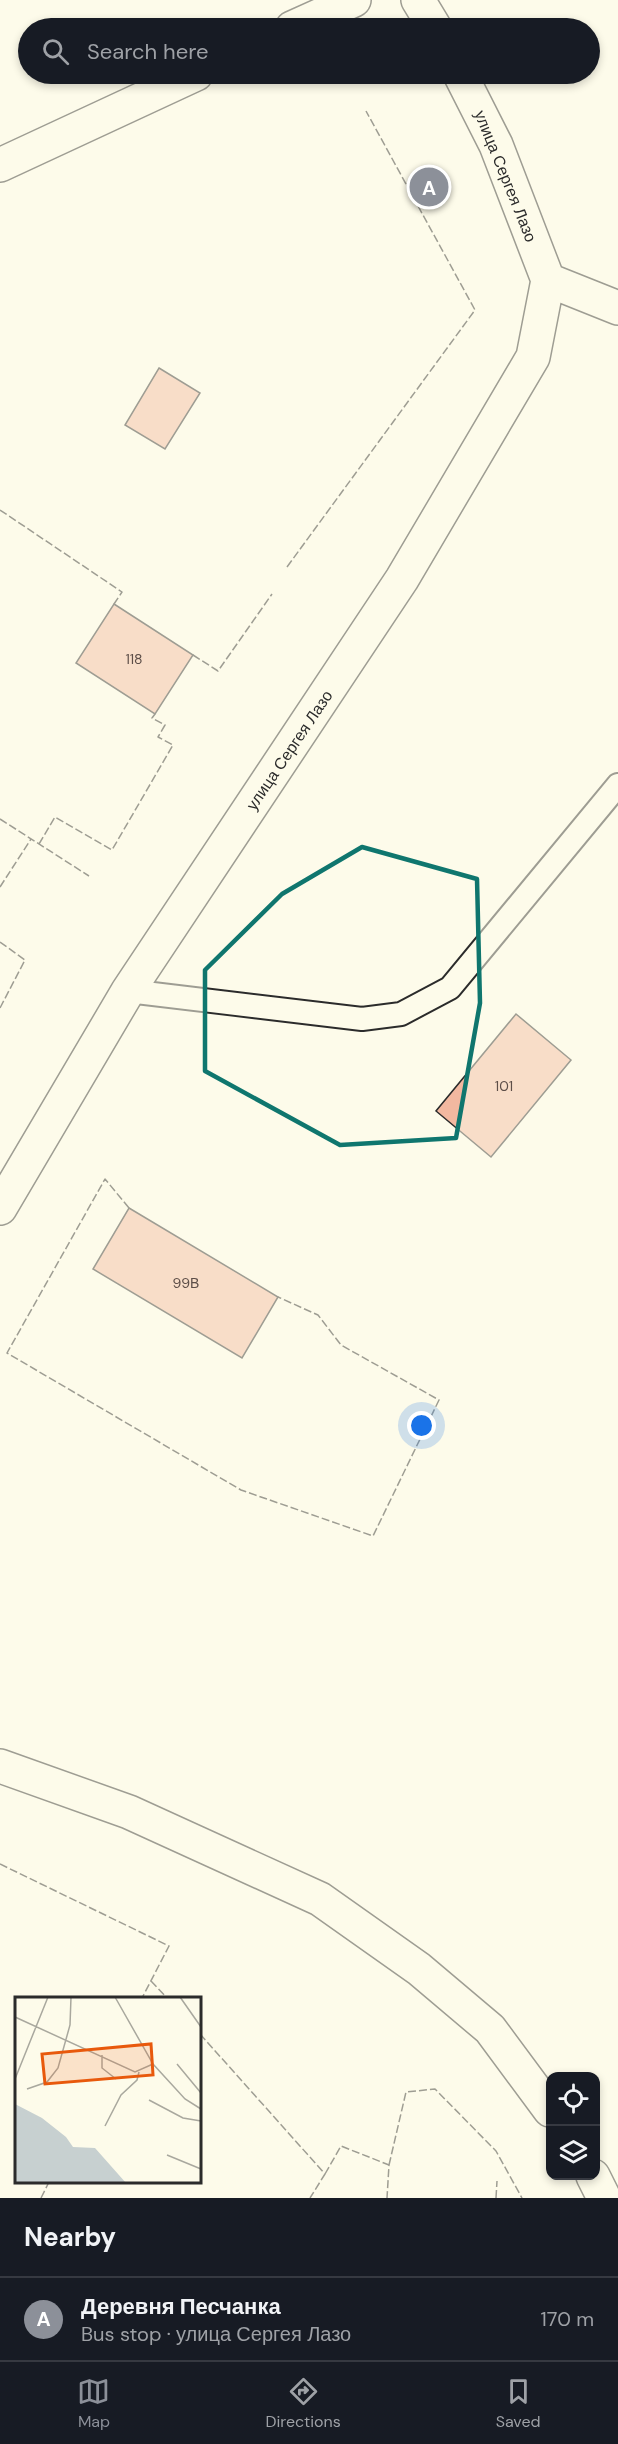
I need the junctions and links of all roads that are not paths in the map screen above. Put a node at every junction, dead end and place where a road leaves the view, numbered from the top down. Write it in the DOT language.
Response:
graph roads {
  1 [pos="354,0"];
  2 [pos="418,0"];
  3 [pos="314,18"];
  4 [pos="429,18"];
  5 [pos="174,84"];
  6 [pos="465,84"];
  7 [pos="0,165"];
  8 [pos="548,280"];
  9 [pos="618,308"];
  10 [pos="618,786"];
  11 [pos="128,991"];
  12 [pos="0,1208"];
  13 [pos="0,1766"];
  14 [pos="546,2105"];
  15 [pos="595,2180"];
  16 [pos="604,2198"];
  1 -- 3 [label="street"];
  2 -- 4 [label="street"];
  5 -- 7 [label="street"];
  6 -- 8 [label="street, улица Сергея Лазо"];
  8 -- 9 [label="street"];
  8 -- 11 [label="street, улица Сергея Лазо"];
  10 -- 11 [label="lane"];
  11 -- 12 [label="street, улица Сергея Лазо"];
  13 -- 14 [label="street"];
  15 -- 16 [label="street"];
}
